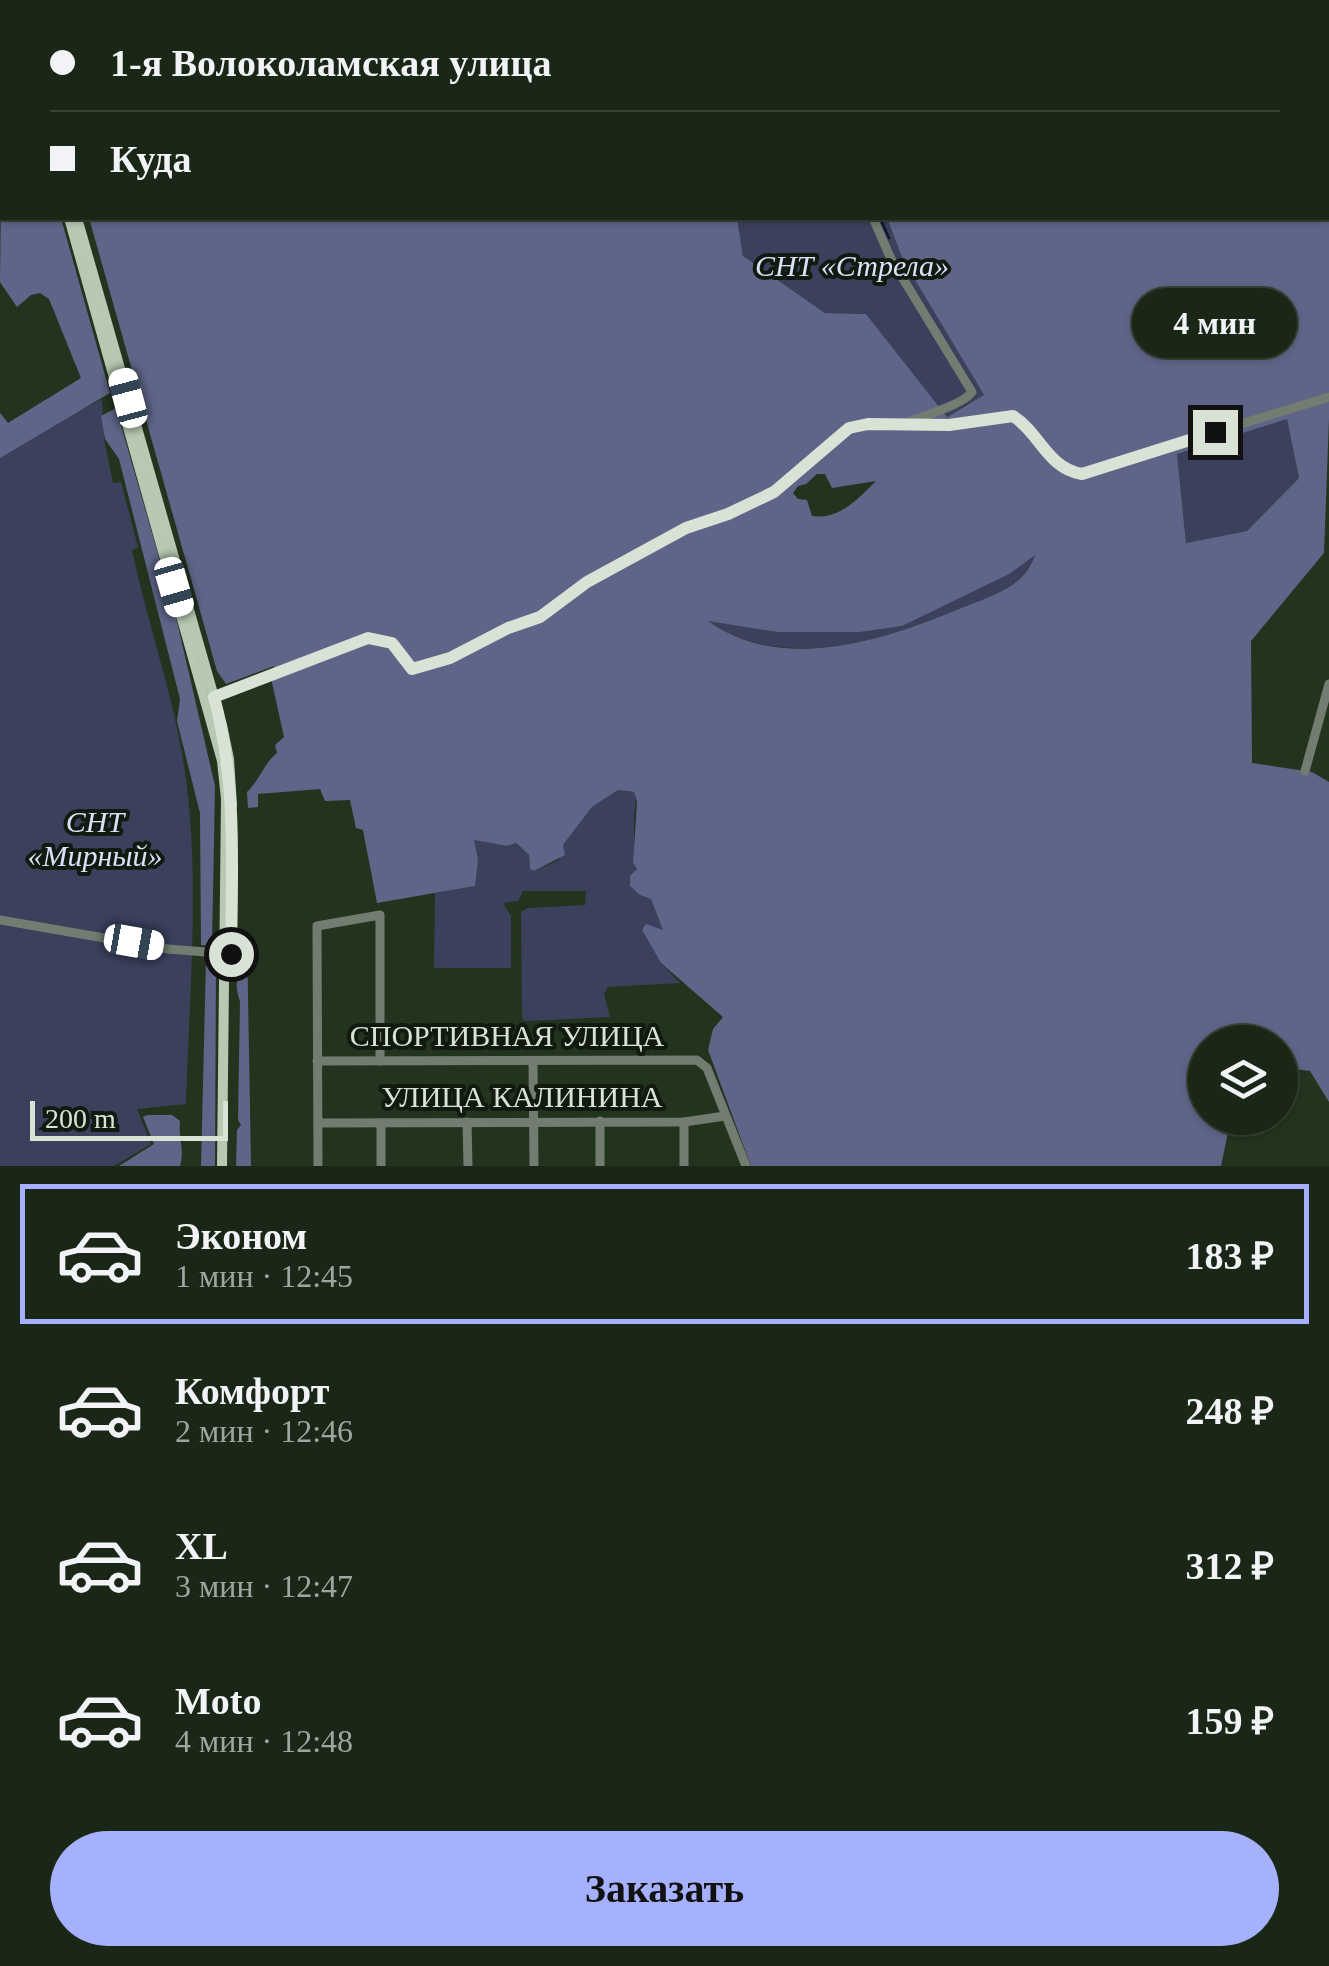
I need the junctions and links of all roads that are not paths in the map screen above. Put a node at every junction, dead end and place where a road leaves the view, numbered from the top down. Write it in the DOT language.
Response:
graph roads {
  1 [pos="70,220"];
  2 [pos="78,220"];
  3 [pos="875,220"];
  4 [pos="1329,397"];
  5 [pos="904,424"];
  6 [pos="205,666"];
  7 [pos="1329,684"];
  8 [pos="234,690"];
  9 [pos="210,698"];
  10 [pos="1306,771"];
  11 [pos="0,920"];
  12 [pos="227,954"];
  13 [pos="316,1061"];
  14 [pos="380,1061"];
  15 [pos="533,1062"];
  16 [pos="725,1116"];
  17 [pos="600,1121"];
  18 [pos="467,1122"];
  19 [pos="534,1122"];
  20 [pos="684,1122"];
  21 [pos="318,1123"];
  22 [pos="381,1123"];
  23 [pos="225,1166"];
  24 [pos="318,1166"];
  25 [pos="382,1166"];
  26 [pos="468,1166"];
  27 [pos="534,1166"];
  28 [pos="600,1166"];
  29 [pos="684,1166"];
  30 [pos="746,1166"];
  1 -- 9 [label="main road"];
  2 -- 6 [label="main road"];
  3 -- 5 [label="street"];
  4 -- 5 [label="street"];
  5 -- 8 [label="street"];
  6 -- 8 [label="street"];
  6 -- 9 [label="main road"];
  7 -- 10 [label="street"];
  8 -- 9 [label="street"];
  9 -- 12 [label="main road"];
  11 -- 12 [label="street"];
  12 -- 23 [label="main road"];
  13 -- 14 [label="street, СПОРТИВНАЯ УЛИЦА"];
  13 -- 14 [label="street"];
  13 -- 21 [label="street"];
  14 -- 15 [label="street, СПОРТИВНАЯ УЛИЦА"];
  15 -- 16 [label="street, СПОРТИВНАЯ УЛИЦА"];
  15 -- 19 [label="street"];
  16 -- 20 [label="street, УЛИЦА КАЛИНИНА"];
  16 -- 30 [label="street"];
  17 -- 19 [label="street, УЛИЦА КАЛИНИНА"];
  17 -- 20 [label="street, УЛИЦА КАЛИНИНА"];
  17 -- 28 [label="street"];
  18 -- 19 [label="street, УЛИЦА КАЛИНИНА"];
  18 -- 22 [label="street, УЛИЦА КАЛИНИНА"];
  18 -- 26 [label="street"];
  19 -- 27 [label="street"];
  20 -- 29 [label="street"];
  21 -- 22 [label="street, УЛИЦА КАЛИНИНА"];
  21 -- 24 [label="street"];
  22 -- 25 [label="street"];
}
